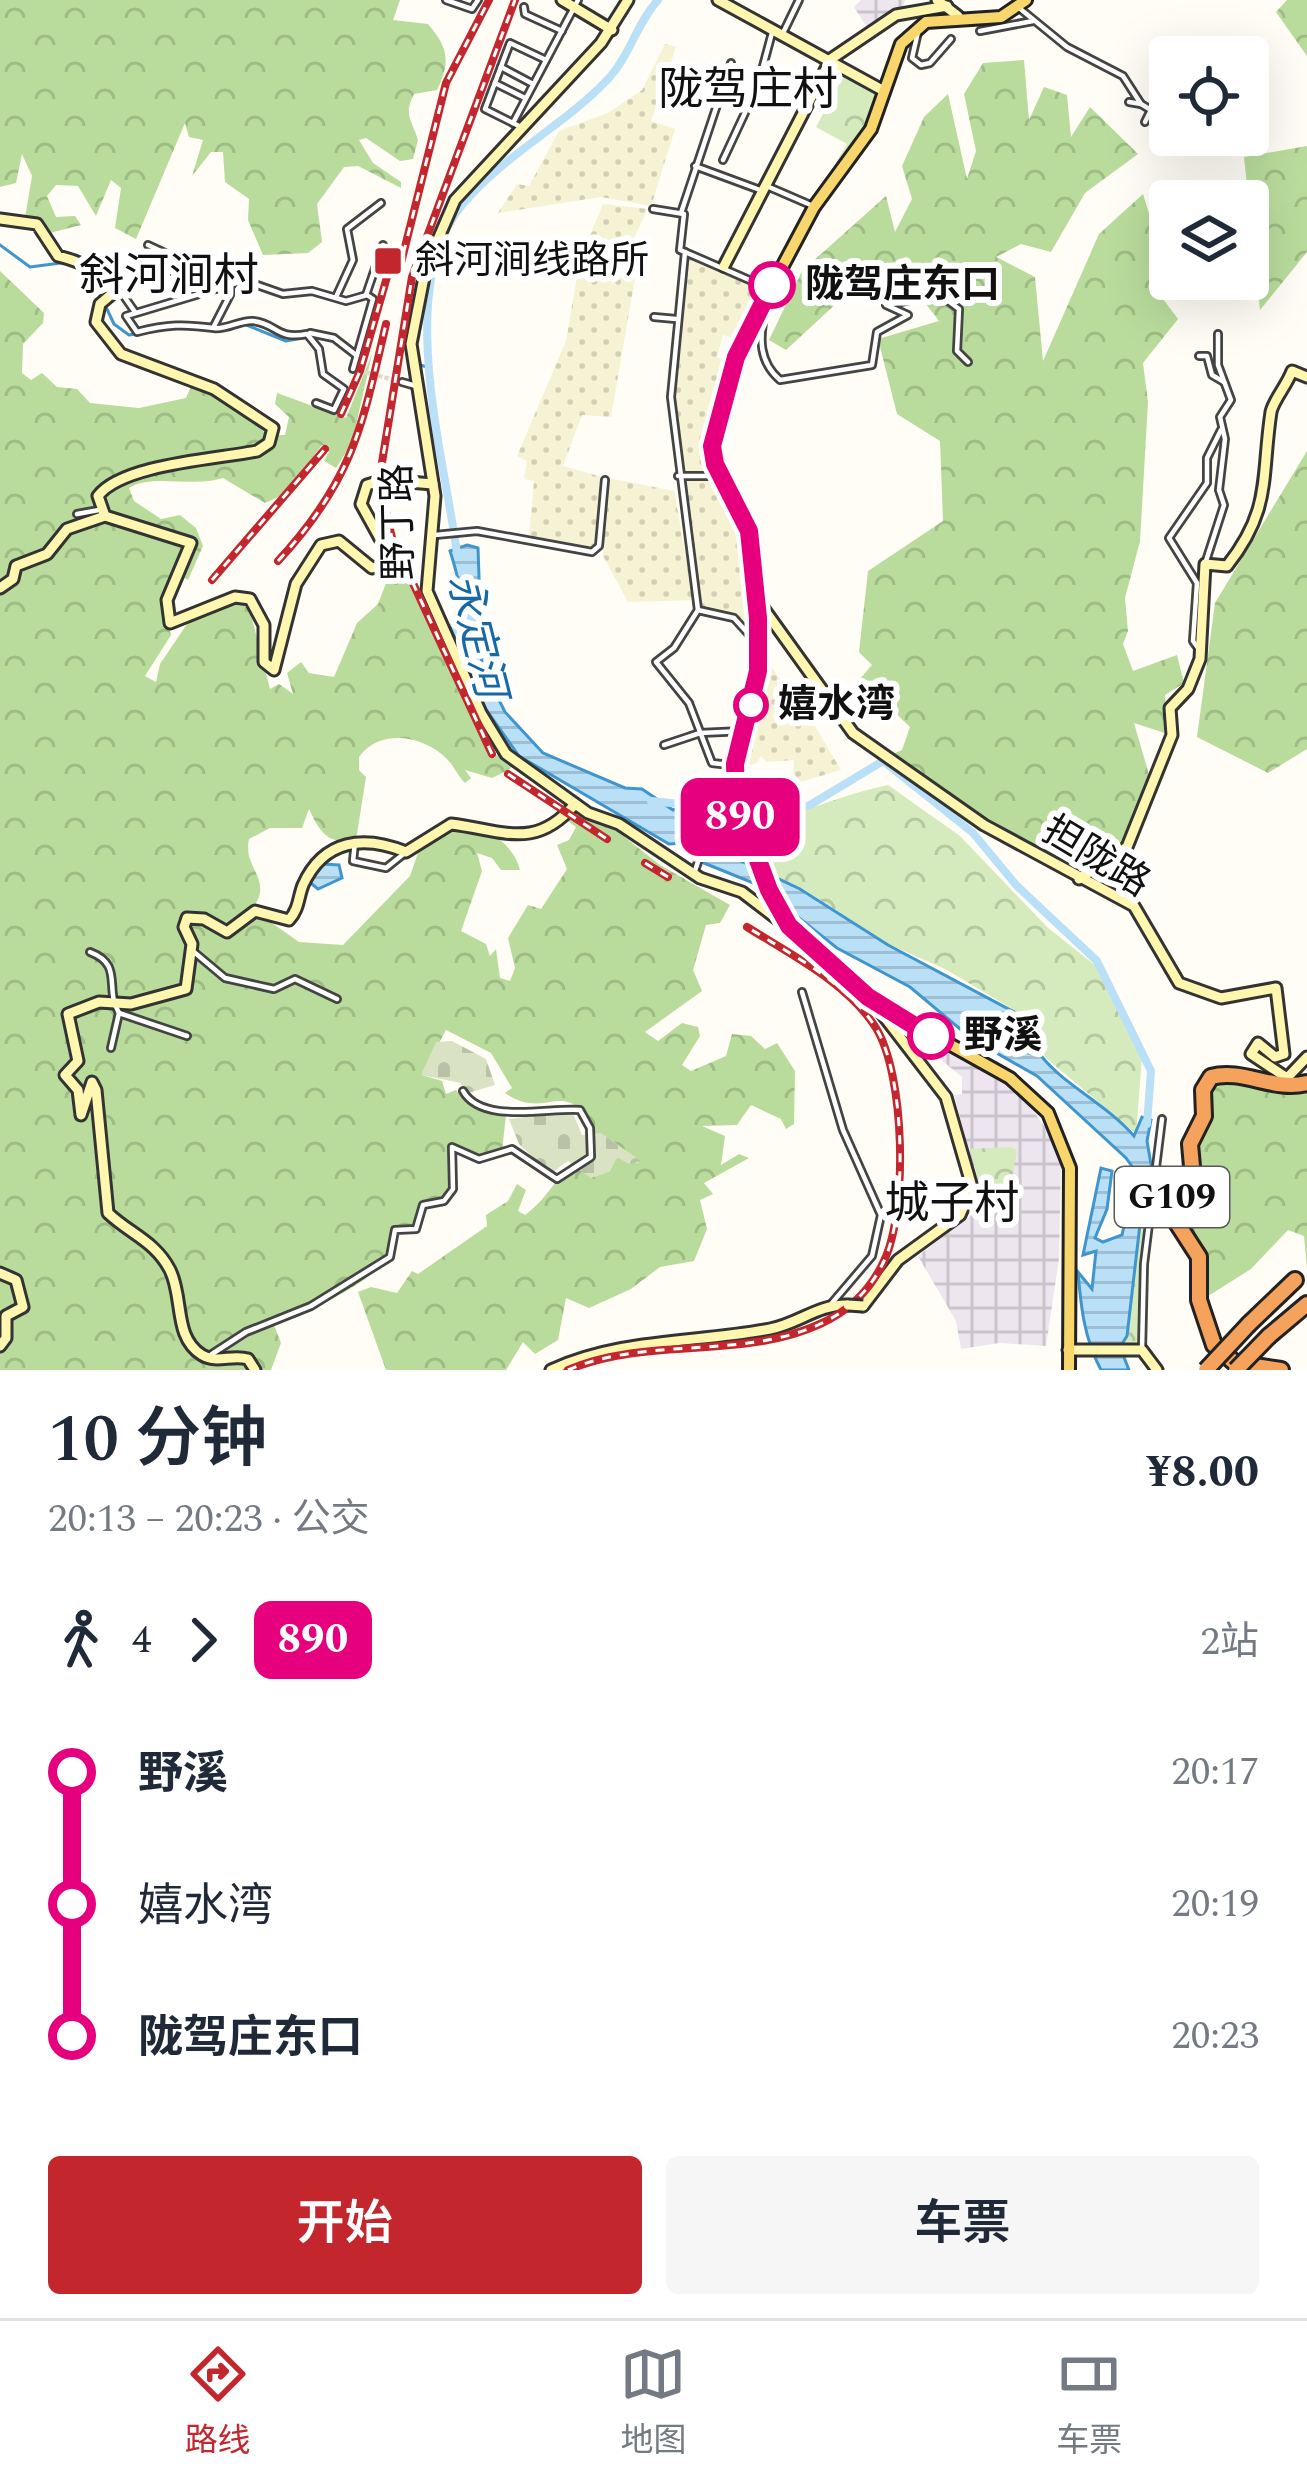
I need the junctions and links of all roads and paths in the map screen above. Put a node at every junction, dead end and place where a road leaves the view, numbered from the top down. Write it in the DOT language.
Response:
graph roads {
  1 [pos="446,0"];
  2 [pos="478,0"];
  3 [pos="562,0"];
  4 [pos="628,0"];
  5 [pos="720,0"];
  6 [pos="799,0"];
  7 [pos="942,3"];
  8 [pos="1022,3"];
  9 [pos="576,4"];
  10 [pos="524,7"];
  11 [pos="958,16"];
  12 [pos="1033,21"];
  13 [pos="919,26"];
  14 [pos="612,30"];
  15 [pos="562,31"];
  16 [pos="980,31"];
  17 [pos="778,32"];
  18 [pos="951,39"];
  19 [pos="831,59"];
  20 [pos="546,60"];
  21 [pos="730,64"];
  22 [pos="501,67"];
  23 [pos="495,83"];
  24 [pos="533,84"];
  25 [pos="884,91"];
  26 [pos="525,98"];
  27 [pos="1129,102"];
  28 [pos="1141,104"];
  29 [pos="1145,122"];
  30 [pos="518,126"];
  31 [pos="724,160"];
  32 [pos="695,166"];
  33 [pos="762,187"];
  34 [pos="381,202"];
  35 [pos="814,207"];
  36 [pos="653,209"];
  37 [pos="681,213"];
  38 [pos="0,220"];
  39 [pos="148,245"];
  40 [pos="382,245"];
  41 [pos="685,252"];
  42 [pos="186,260"];
  43 [pos="724,266"];
  44 [pos="246,280"];
  45 [pos="230,282"];
  46 [pos="770,289"];
  47 [pos="111,296"];
  48 [pos="366,296"];
  49 [pos="335,297"];
  50 [pos="759,309"];
  51 [pos="135,312"];
  52 [pos="654,317"];
  53 [pos="676,319"];
  54 [pos="213,328"];
  55 [pos="1218,334"];
  56 [pos="308,336"];
  57 [pos="1198,356"];
  58 [pos="968,362"];
  59 [pos="1307,377"];
  60 [pos="402,382"];
  61 [pos="1224,382"];
  62 [pos="416,386"];
  63 [pos="316,404"];
  64 [pos="1221,430"];
  65 [pos="677,476"];
  66 [pos="721,476"];
  67 [pos="605,480"];
  68 [pos="434,484"];
  69 [pos="102,513"];
  70 [pos="77,514"];
  71 [pos="438,535"];
  72 [pos="1205,564"];
  73 [pos="0,588"];
  74 [pos="755,598"];
  75 [pos="698,610"];
  76 [pos="759,642"];
  77 [pos="1198,648"];
  78 [pos="743,731"];
  79 [pos="700,733"];
  80 [pos="664,745"];
  81 [pos="738,746"];
  82 [pos="730,765"];
  83 [pos="575,804"];
  84 [pos="355,842"];
  85 [pos="406,852"];
  86 [pos="694,871"];
  87 [pos="1079,880"];
  88 [pos="793,930"];
  89 [pos="191,949"];
  90 [pos="90,952"];
  91 [pos="802,992"];
  92 [pos="868,997"];
  93 [pos="337,999"];
  94 [pos="112,1001"];
  95 [pos="119,1013"];
  96 [pos="187,1036"];
  97 [pos="111,1048"];
  98 [pos="1307,1058"];
  99 [pos="1307,1083"];
  100 [pos="463,1090"];
  101 [pos="1162,1119"];
  102 [pos="0,1273"];
  103 [pos="1295,1280"];
  104 [pos="1307,1304"];
  105 [pos="832,1305"];
  106 [pos="0,1346"];
  107 [pos="1068,1350"];
  108 [pos="1142,1350"];
  109 [pos="208,1358"];
  110 [pos="255,1370"];
  111 [pos="551,1370"];
  112 [pos="1070,1370"];
  113 [pos="1157,1370"];
  114 [pos="1206,1370"];
  115 [pos="1236,1370"];
  116 [pos="1281,1370"];
  1 -- 2 [label="street"];
  3 -- 9 [label="street"];
  4 -- 14 [label="street, 野丁路"];
  5 -- 17 [label="street"];
  6 -- 17 [label="street"];
  7 -- 11 [label="street"];
  7 -- 19 [label="street"];
  8 -- 11 [label="main road"];
  8 -- 12 [label="street"];
  9 -- 14 [label="street"];
  9 -- 15 [label="street"];
  10 -- 15 [label="street"];
  11 -- 13 [label="main road"];
  12 -- 16 [label="street"];
  12 -- 28 [label="street"];
  13 -- 18 [label="street"];
  13 -- 25 [label="main road"];
  14 -- 30 [label="street, 野丁路"];
  15 -- 20 [label="street"];
  17 -- 19 [label="street"];
  17 -- 31 [label="street"];
  19 -- 25 [label="street"];
  19 -- 33 [label="street"];
  20 -- 22 [label="street"];
  20 -- 24 [label="street"];
  21 -- 32 [label="street"];
  22 -- 23 [label="street"];
  22 -- 24 [label="street"];
  23 -- 26 [label="street"];
  23 -- 30 [label="street"];
  24 -- 26 [label="street"];
  25 -- 35 [label="main road"];
  26 -- 30 [label="street"];
  27 -- 28 [label="street"];
  28 -- 29 [label="street"];
  30 -- 62 [label="street, 野丁路"];
  32 -- 33 [label="street"];
  32 -- 37 [label="street"];
  33 -- 35 [label="street"];
  33 -- 43 [label="street"];
  34 -- 49 [label="street"];
  35 -- 46 [label="main road"];
  36 -- 37 [label="street"];
  37 -- 41 [label="street"];
  38 -- 47 [label="street"];
  39 -- 42 [label="street"];
  40 -- 48 [label="street"];
  41 -- 43 [label="street"];
  41 -- 53 [label="street"];
  42 -- 44 [label="street"];
  42 -- 47 [label="street"];
  43 -- 46 [label="street"];
  44 -- 45 [label="street"];
  44 -- 49 [label="street"];
  45 -- 51 [label="street"];
  45 -- 54 [label="street"];
  46 -- 50 [label="main road"];
  47 -- 51 [label="street"];
  47 -- 69 [label="street"];
  48 -- 49 [label="street"];
  48 -- 56 [label="street"];
  50 -- 58 [label="street"];
  50 -- 66 [label="main road"];
  51 -- 54 [label="street"];
  52 -- 53 [label="street"];
  53 -- 65 [label="street"];
  54 -- 56 [label="street"];
  55 -- 61 [label="street"];
  56 -- 63 [label="street"];
  57 -- 61 [label="street"];
  59 -- 72 [label="street"];
  60 -- 62 [label="street"];
  61 -- 64 [label="street"];
  62 -- 68 [label="street, 野丁路"];
  64 -- 72 [label="street"];
  64 -- 77 [label="street"];
  65 -- 66 [label="street"];
  65 -- 75 [label="street"];
  66 -- 74 [label="main road"];
  67 -- 71 [label="street"];
  68 -- 69 [label="street"];
  68 -- 71 [label="street, 野丁路"];
  69 -- 70 [label="street"];
  69 -- 73 [label="street"];
  71 -- 83 [label="street, 野丁路"];
  72 -- 77 [label="street"];
  74 -- 76 [label="main road"];
  74 -- 87 [label="street, 担陇路"];
  75 -- 76 [label="street"];
  75 -- 79 [label="street"];
  76 -- 78 [label="main road"];
  77 -- 87 [label="street"];
  78 -- 79 [label="street"];
  78 -- 81 [label="main road"];
  79 -- 80 [label="street"];
  79 -- 82 [label="street"];
  81 -- 82 [label="street"];
  81 -- 88 [label="main road"];
  82 -- 86 [label="street"];
  83 -- 85 [label="street"];
  83 -- 86 [label="street, 野丁路"];
  84 -- 85 [label="street"];
  84 -- 85 [label="street"];
  84 -- 89 [label="street"];
  86 -- 88 [label="street, 野丁路"];
  87 -- 98 [label="street, 担陇路"];
  88 -- 92 [label="main road"];
  89 -- 93 [label="street"];
  89 -- 94 [label="street"];
  90 -- 94 [label="street"];
  91 -- 105 [label="street"];
  92 -- 105 [label="street, bridge"];
  92 -- 107 [label="main road"];
  94 -- 95 [label="street"];
  94 -- 109 [label="street"];
  95 -- 96 [label="street"];
  95 -- 97 [label="street"];
  99 -- 116 [label="highway, G109"];
  100 -- 109 [label="street"];
  101 -- 108 [label="street"];
  102 -- 106 [label="street"];
  103 -- 114 [label="highway, bridge"];
  104 -- 115 [label="highway, bridge"];
  105 -- 111 [label="street"];
  107 -- 108 [label="street"];
  107 -- 112 [label="main road"];
  108 -- 113 [label="street"];
  109 -- 110 [label="street"];
}
